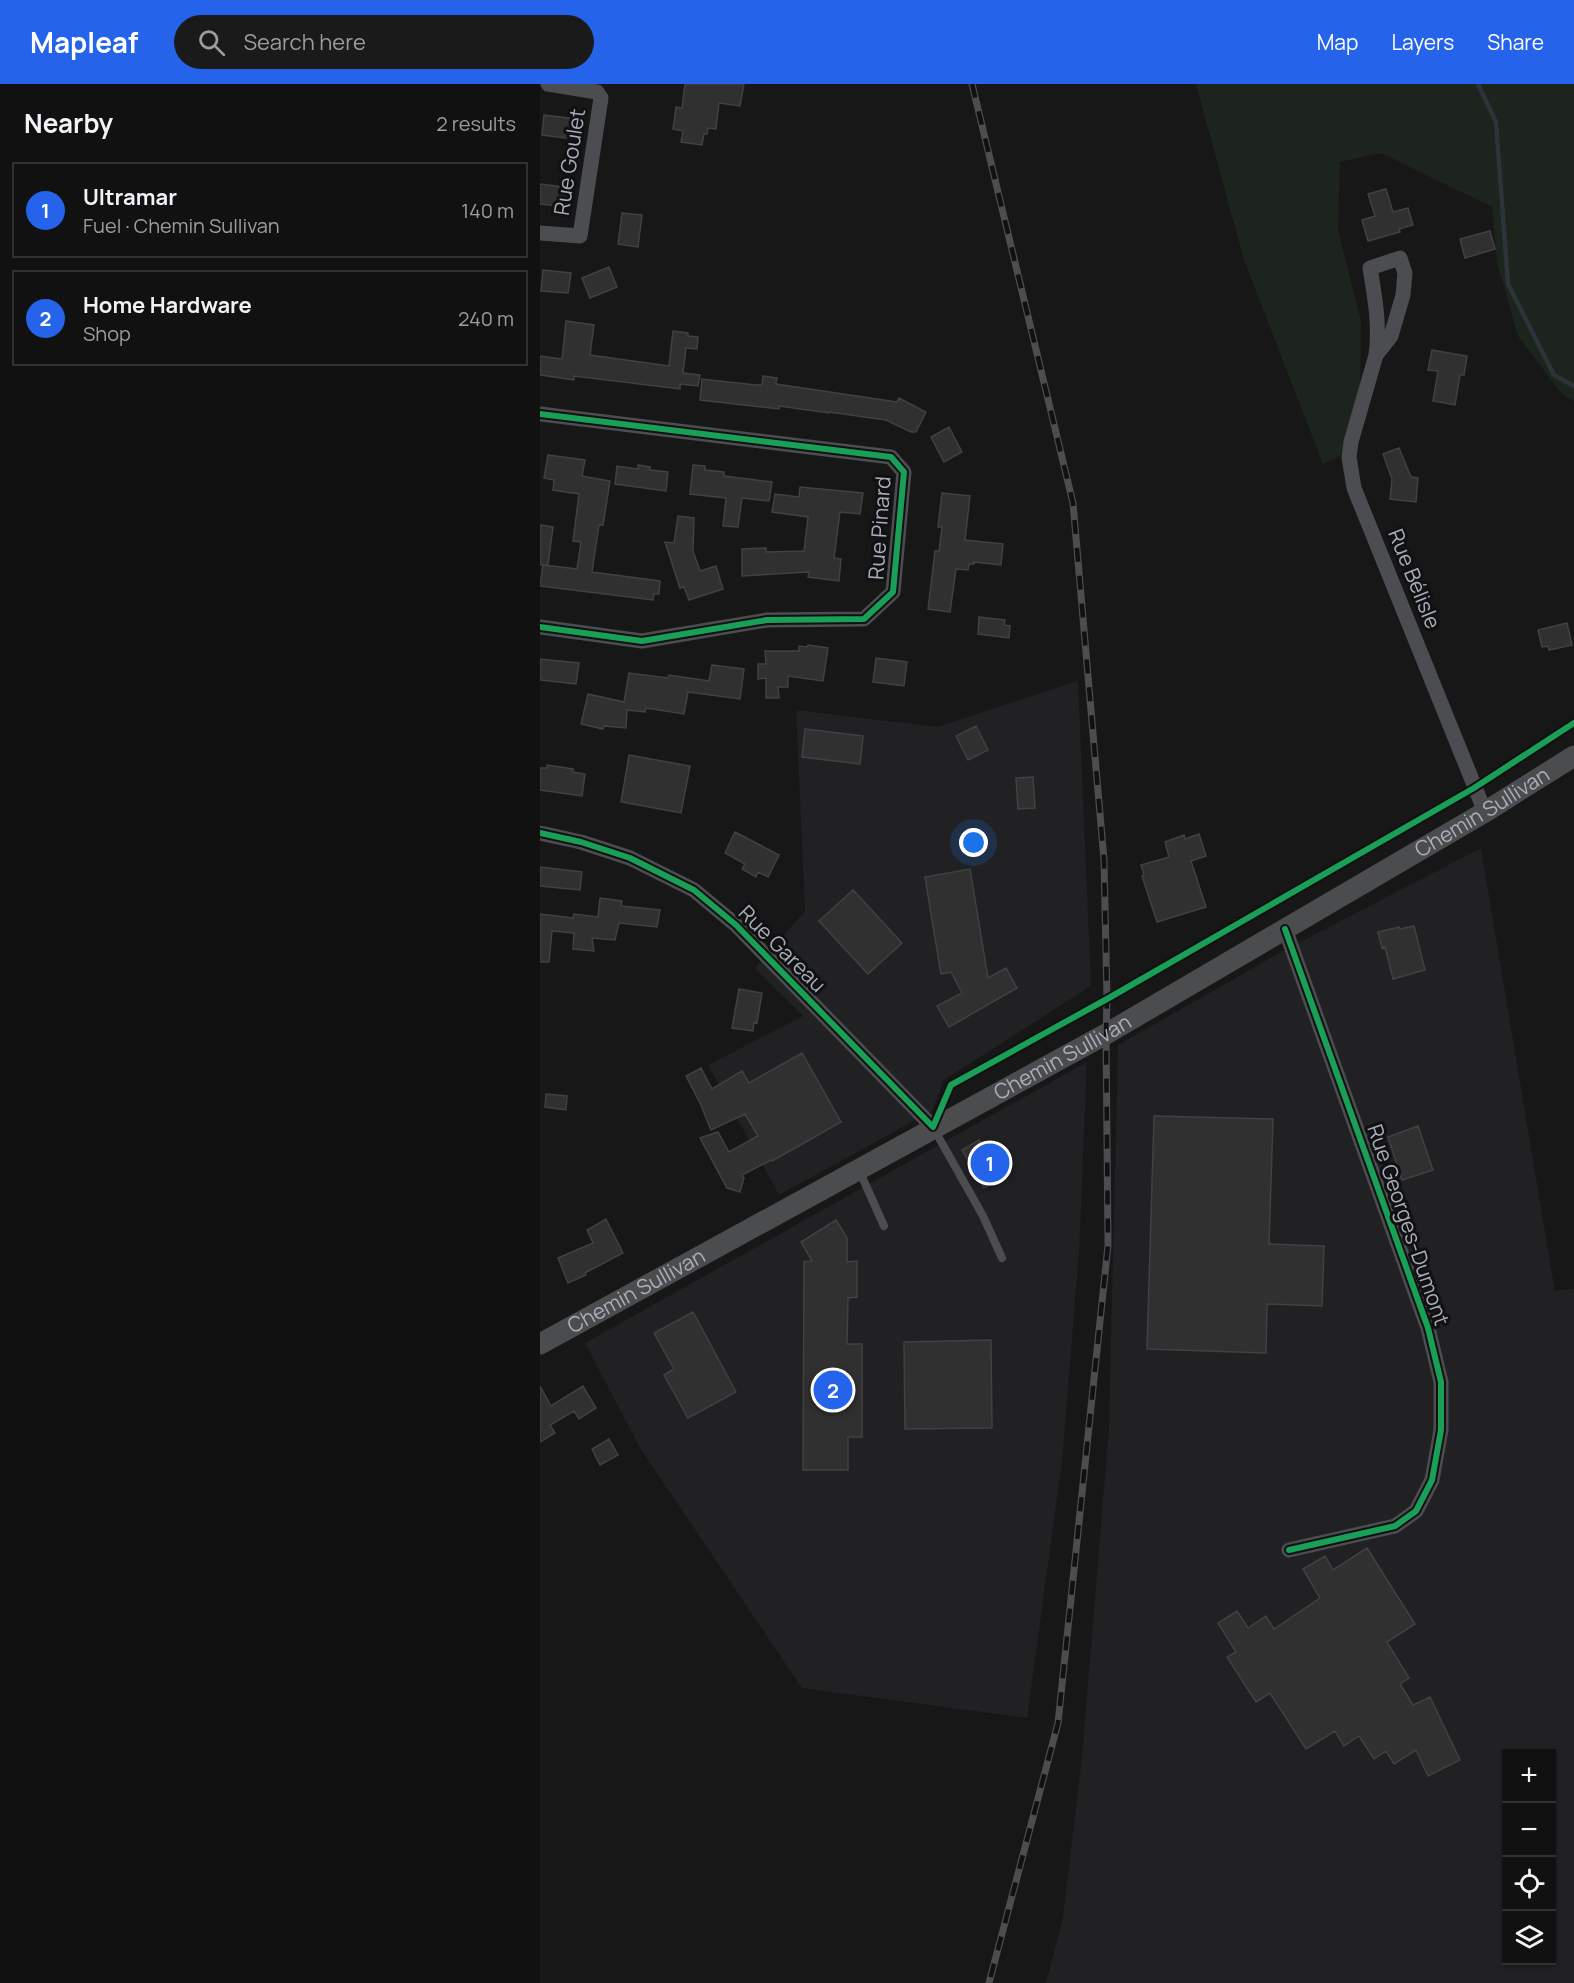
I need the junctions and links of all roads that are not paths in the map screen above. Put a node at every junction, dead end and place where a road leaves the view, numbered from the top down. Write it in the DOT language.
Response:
graph roads {
  1 [pos="548,84"];
  2 [pos="540,232"];
  3 [pos="1376,355"];
  4 [pos="540,414"];
  5 [pos="540,627"];
  6 [pos="1574,756"];
  7 [pos="1485,812"];
  8 [pos="540,833"];
  9 [pos="1285,929"];
  10 [pos="933,1127"];
  11 [pos="858,1169"];
  12 [pos="884,1226"];
  13 [pos="1002,1258"];
  14 [pos="540,1344"];
  15 [pos="1289,1550"];
  1 -- 2 [label="street, Rue Goulet"];
  3 -- 3 [label="street, Rue Bélisle"];
  3 -- 7 [label="street, Rue Bélisle"];
  4 -- 5 [label="street, Rue Pinard"];
  6 -- 7 [label="main road, Chemin Sullivan"];
  7 -- 9 [label="main road, Chemin Sullivan"];
  8 -- 10 [label="street, Rue Gareau"];
  9 -- 10 [label="main road, Chemin Sullivan"];
  9 -- 15 [label="street, Rue Georges-Dumont"];
  10 -- 11 [label="main road, Chemin Sullivan"];
  10 -- 13 [label="lane"];
  11 -- 12 [label="lane"];
  11 -- 14 [label="main road, Chemin Sullivan"];
}
